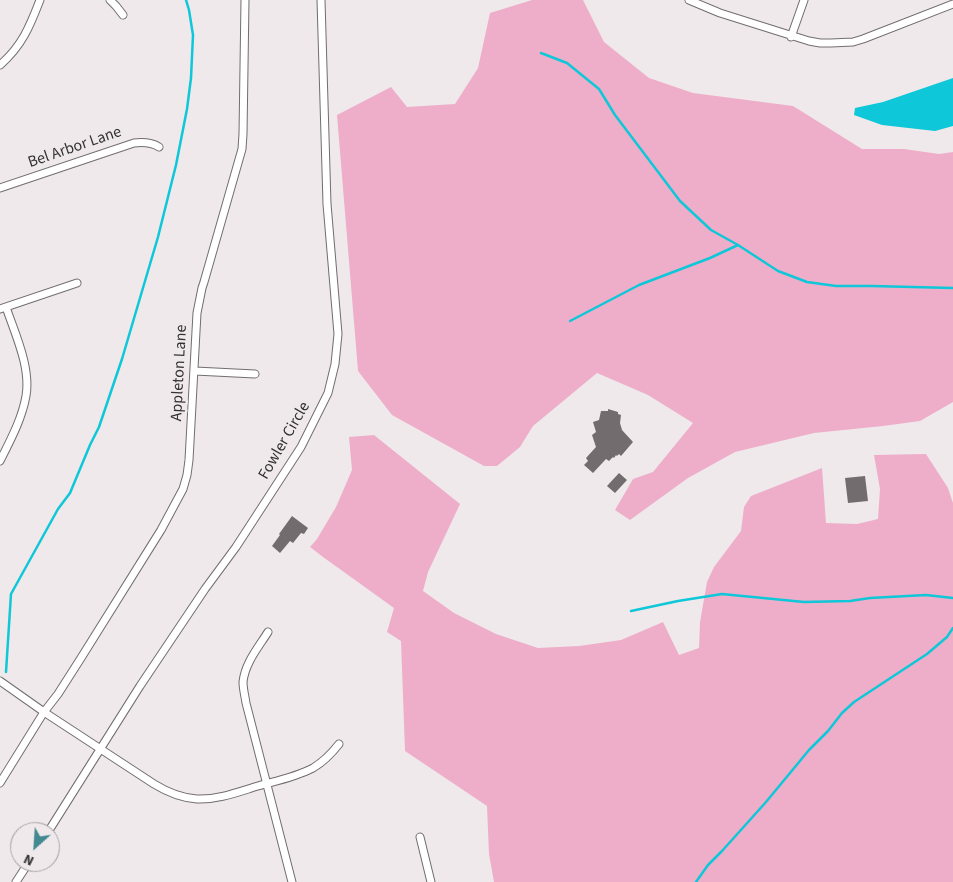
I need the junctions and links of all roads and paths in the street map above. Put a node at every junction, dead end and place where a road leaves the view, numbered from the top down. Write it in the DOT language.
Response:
graph roads {
  1 [pos="40,0"];
  2 [pos="110,0"];
  3 [pos="245,0"];
  4 [pos="321,0"];
  5 [pos="689,0"];
  6 [pos="804,0"];
  7 [pos="953,2"];
  8 [pos="123,15"];
  9 [pos="791,37"];
  10 [pos="0,64"];
  11 [pos="159,147"];
  12 [pos="0,188"];
  13 [pos="77,283"];
  14 [pos="3,308"];
  15 [pos="195,371"];
  16 [pos="255,374"];
  17 [pos="0,459"];
  18 [pos="268,632"];
  19 [pos="0,681"];
  20 [pos="44,712"];
  21 [pos="339,744"];
  22 [pos="100,749"];
  23 [pos="0,783"];
  24 [pos="266,784"];
  25 [pos="54,822"];
  26 [pos="420,838"];
  27 [pos="292,882"];
  28 [pos="431,882"];
  1 -- 10 [label="street"];
  2 -- 8 [label="street"];
  3 -- 15 [label="street, Appleton Lane"];
  4 -- 22 [label="street, Fowler Circle"];
  5 -- 9 [label="street"];
  6 -- 9 [label="street"];
  7 -- 9 [label="street"];
  11 -- 12 [label="street, Bel Arbor Lane"];
  13 -- 14 [label="street"];
  14 -- 17 [label="street"];
  15 -- 16 [label="street"];
  15 -- 20 [label="street, Appleton Lane"];
  18 -- 24 [label="street"];
  19 -- 20 [label="street"];
  20 -- 22 [label="street"];
  20 -- 23 [label="street, Appleton Lane"];
  21 -- 24 [label="street"];
  22 -- 24 [label="street"];
  22 -- 25 [label="street, Fowler Circle"];
  24 -- 27 [label="street"];
  26 -- 28 [label="street"];
}
